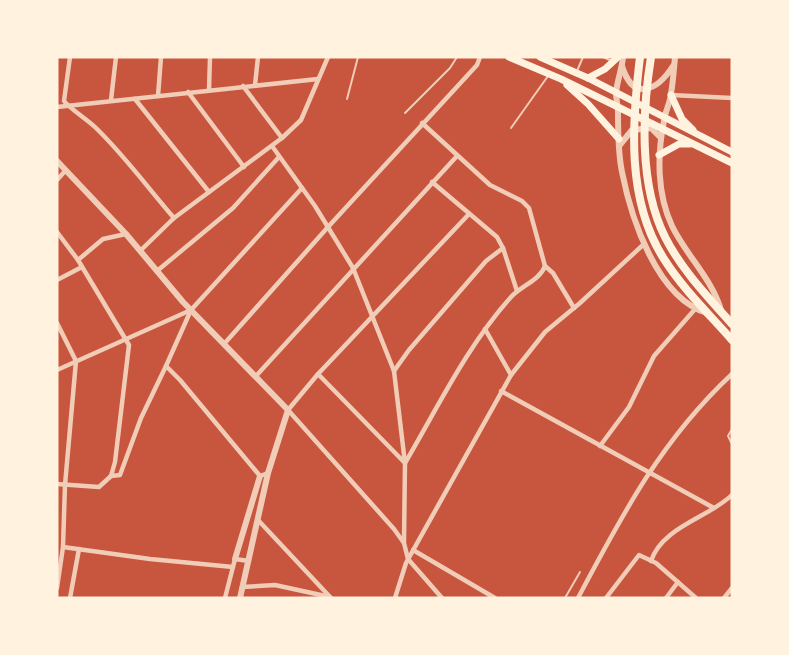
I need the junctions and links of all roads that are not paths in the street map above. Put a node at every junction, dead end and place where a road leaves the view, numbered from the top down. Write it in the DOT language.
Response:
graph roads {
  1 [pos="70,57"];
  2 [pos="116,57"];
  3 [pos="161,57"];
  4 [pos="210,57"];
  5 [pos="258,57"];
  6 [pos="328,57"];
  7 [pos="358,57"];
  8 [pos="452,57"];
  9 [pos="480,57"];
  10 [pos="509,57"];
  11 [pos="540,57"];
  12 [pos="583,57"];
  13 [pos="603,57"];
  14 [pos="623,57"];
  15 [pos="640,57"];
  16 [pos="651,57"];
  17 [pos="675,57"];
  18 [pos="457,58"];
  19 [pos="616,59"];
  20 [pos="674,65"];
  21 [pos="622,66"];
  22 [pos="576,73"];
  23 [pos="549,74"];
  24 [pos="318,78"];
  25 [pos="588,78"];
  26 [pos="561,79"];
  27 [pos="255,85"];
  28 [pos="243,86"];
  29 [pos="209,90"];
  30 [pos="188,92"];
  31 [pos="616,94"];
  32 [pos="671,95"];
  33 [pos="158,96"];
  34 [pos="732,98"];
  35 [pos="135,99"];
  36 [pos="347,99"];
  37 [pos="111,100"];
  38 [pos="618,106"];
  39 [pos="57,107"];
  40 [pos="67,107"];
  41 [pos="405,113"];
  42 [pos="664,118"];
  43 [pos="422,123"];
  44 [pos="511,128"];
  45 [pos="663,129"];
  46 [pos="697,134"];
  47 [pos="282,138"];
  48 [pos="661,138"];
  49 [pos="619,143"];
  50 [pos="691,144"];
  51 [pos="272,146"];
  52 [pos="732,152"];
  53 [pos="659,154"];
  54 [pos="457,156"];
  55 [pos="279,157"];
  56 [pos="57,161"];
  57 [pos="732,163"];
  58 [pos="244,167"];
  59 [pos="66,170"];
  60 [pos="57,180"];
  61 [pos="432,182"];
  62 [pos="302,188"];
  63 [pos="209,192"];
  64 [pos="469,214"];
  65 [pos="174,218"];
  66 [pos="328,227"];
  67 [pos="57,232"];
  68 [pos="126,234"];
  69 [pos="644,244"];
  70 [pos="503,248"];
  71 [pos="140,251"];
  72 [pos="78,260"];
  73 [pos="545,266"];
  74 [pos="82,267"];
  75 [pos="353,268"];
  76 [pos="157,271"];
  77 [pos="57,280"];
  78 [pos="517,291"];
  79 [pos="574,308"];
  80 [pos="696,308"];
  81 [pos="191,310"];
  82 [pos="721,312"];
  83 [pos="709,314"];
  84 [pos="373,317"];
  85 [pos="57,323"];
  86 [pos="732,324"];
  87 [pos="486,329"];
  88 [pos="126,339"];
  89 [pos="732,340"];
  90 [pos="225,344"];
  91 [pos="76,361"];
  92 [pos="166,366"];
  93 [pos="57,370"];
  94 [pos="394,371"];
  95 [pos="318,374"];
  96 [pos="511,375"];
  97 [pos="731,375"];
  98 [pos="256,376"];
  99 [pos="501,391"];
  100 [pos="288,410"];
  101 [pos="732,429"];
  102 [pos="732,444"];
  103 [pos="600,446"];
  104 [pos="405,463"];
  105 [pos="649,472"];
  106 [pos="268,473"];
  107 [pos="111,476"];
  108 [pos="260,476"];
  109 [pos="57,484"];
  110 [pos="65,485"];
  111 [pos="732,495"];
  112 [pos="714,508"];
  113 [pos="258,520"];
  114 [pos="404,543"];
  115 [pos="63,547"];
  116 [pos="79,549"];
  117 [pos="413,550"];
  118 [pos="235,559"];
  119 [pos="249,561"];
  120 [pos="407,561"];
  121 [pos="651,561"];
  122 [pos="233,567"];
  123 [pos="580,572"];
  124 [pos="678,582"];
  125 [pos="242,587"];
  126 [pos="57,588"];
  127 [pos="732,588"];
  128 [pos="70,598"];
  129 [pos="225,598"];
  130 [pos="240,598"];
  131 [pos="332,598"];
  132 [pos="395,598"];
  133 [pos="442,598"];
  134 [pos="495,598"];
  135 [pos="565,598"];
  136 [pos="578,598"];
  137 [pos="606,598"];
  138 [pos="666,598"];
  139 [pos="696,598"];
  140 [pos="724,598"];
  1 -- 40 [label="street"];
  2 -- 37 [label="street"];
  3 -- 33 [label="street"];
  4 -- 29 [label="street"];
  5 -- 27 [label="street"];
  6 -- 24 [label="street"];
  7 -- 36 [label="lane"];
  8 -- 18 [label="lane"];
  9 -- 43 [label="street"];
  10 -- 23 [label="main road"];
  11 -- 22 [label="main road"];
  12 -- 22 [label="lane"];
  13 -- 19 [label="lane"];
  14 -- 21 [label="street"];
  15 -- 83 [label="main road"];
  16 -- 82 [label="main road"];
  17 -- 20 [label="street"];
  18 -- 41 [label="lane"];
  19 -- 25 [label="main road"];
  20 -- 21 [label="street"];
  20 -- 32 [label="street"];
  21 -- 31 [label="street"];
  22 -- 25 [label="main road"];
  23 -- 26 [label="main road"];
  23 -- 44 [label="lane"];
  24 -- 27 [label="street"];
  24 -- 47 [label="street"];
  25 -- 31 [label="main road"];
  26 -- 38 [label="main road"];
  26 -- 49 [label="main road"];
  27 -- 28 [label="street"];
  28 -- 29 [label="street"];
  28 -- 47 [label="street"];
  29 -- 30 [label="street"];
  30 -- 33 [label="street"];
  30 -- 58 [label="street"];
  31 -- 38 [label="street"];
  31 -- 42 [label="main road"];
  32 -- 34 [label="street"];
  32 -- 42 [label="street"];
  32 -- 46 [label="main road"];
  33 -- 35 [label="street"];
  35 -- 37 [label="street"];
  35 -- 63 [label="street"];
  37 -- 40 [label="street"];
  38 -- 45 [label="main road"];
  38 -- 49 [label="street"];
  39 -- 40 [label="street"];
  40 -- 65 [label="street"];
  42 -- 45 [label="street"];
  42 -- 46 [label="main road"];
  43 -- 54 [label="street"];
  43 -- 66 [label="street"];
  45 -- 48 [label="street"];
  45 -- 50 [label="main road"];
  46 -- 52 [label="main road"];
  47 -- 51 [label="street"];
  48 -- 49 [label="street"];
  48 -- 53 [label="street"];
  49 -- 69 [label="street"];
  50 -- 53 [label="main road"];
  50 -- 57 [label="main road"];
  51 -- 55 [label="street"];
  51 -- 58 [label="street"];
  53 -- 82 [label="street"];
  54 -- 61 [label="street"];
  54 -- 73 [label="street"];
  55 -- 62 [label="street"];
  55 -- 76 [label="street"];
  56 -- 59 [label="street"];
  58 -- 63 [label="street"];
  59 -- 60 [label="street"];
  59 -- 68 [label="street"];
  61 -- 64 [label="street"];
  61 -- 75 [label="street"];
  62 -- 66 [label="street"];
  62 -- 81 [label="street"];
  63 -- 65 [label="street"];
  64 -- 70 [label="street"];
  64 -- 84 [label="street"];
  65 -- 71 [label="street"];
  66 -- 75 [label="street"];
  66 -- 90 [label="street"];
  67 -- 72 [label="street"];
  68 -- 71 [label="street"];
  68 -- 72 [label="street"];
  69 -- 79 [label="street"];
  69 -- 80 [label="street"];
  70 -- 78 [label="street"];
  70 -- 94 [label="street"];
  71 -- 76 [label="street"];
  72 -- 74 [label="street"];
  73 -- 78 [label="street"];
  73 -- 79 [label="street"];
  74 -- 77 [label="street"];
  74 -- 88 [label="street"];
  75 -- 84 [label="street"];
  75 -- 98 [label="street"];
  76 -- 81 [label="street"];
  78 -- 87 [label="street"];
  79 -- 96 [label="street"];
  80 -- 83 [label="street"];
  80 -- 103 [label="street"];
  81 -- 88 [label="street"];
  81 -- 90 [label="street"];
  81 -- 92 [label="street"];
  82 -- 86 [label="main road"];
  83 -- 89 [label="main road"];
  84 -- 94 [label="street"];
  84 -- 95 [label="street"];
  85 -- 91 [label="street"];
  87 -- 96 [label="street"];
  87 -- 104 [label="street"];
  88 -- 91 [label="street"];
  88 -- 107 [label="street"];
  90 -- 98 [label="street"];
  91 -- 93 [label="street"];
  91 -- 110 [label="street"];
  92 -- 107 [label="street"];
  92 -- 108 [label="street"];
  94 -- 104 [label="street"];
  95 -- 100 [label="street"];
  95 -- 104 [label="street"];
  96 -- 99 [label="street"];
  97 -- 105 [label="street"];
  98 -- 100 [label="street"];
  99 -- 103 [label="street"];
  99 -- 117 [label="street"];
  100 -- 106 [label="street"];
  100 -- 114 [label="street"];
  101 -- 102 [label="lane"];
  103 -- 105 [label="street"];
  104 -- 114 [label="street"];
  105 -- 112 [label="street"];
  105 -- 136 [label="street"];
  106 -- 108 [label="street"];
  106 -- 113 [label="street"];
  107 -- 110 [label="street"];
  108 -- 118 [label="street"];
  109 -- 110 [label="street"];
  110 -- 115 [label="street"];
  111 -- 112 [label="street"];
  112 -- 121 [label="street"];
  113 -- 119 [label="street"];
  113 -- 131 [label="street"];
  114 -- 120 [label="street"];
  115 -- 116 [label="street"];
  115 -- 126 [label="street"];
  116 -- 122 [label="street"];
  116 -- 128 [label="street"];
  117 -- 120 [label="street"];
  117 -- 134 [label="street"];
  118 -- 119 [label="street"];
  118 -- 122 [label="street"];
  119 -- 125 [label="street"];
  120 -- 132 [label="street"];
  120 -- 133 [label="street"];
  121 -- 124 [label="street"];
  121 -- 137 [label="street"];
  122 -- 129 [label="street"];
  123 -- 135 [label="lane"];
  124 -- 138 [label="street"];
  124 -- 139 [label="street"];
  125 -- 130 [label="street"];
  125 -- 131 [label="street"];
  127 -- 140 [label="street"];
}
